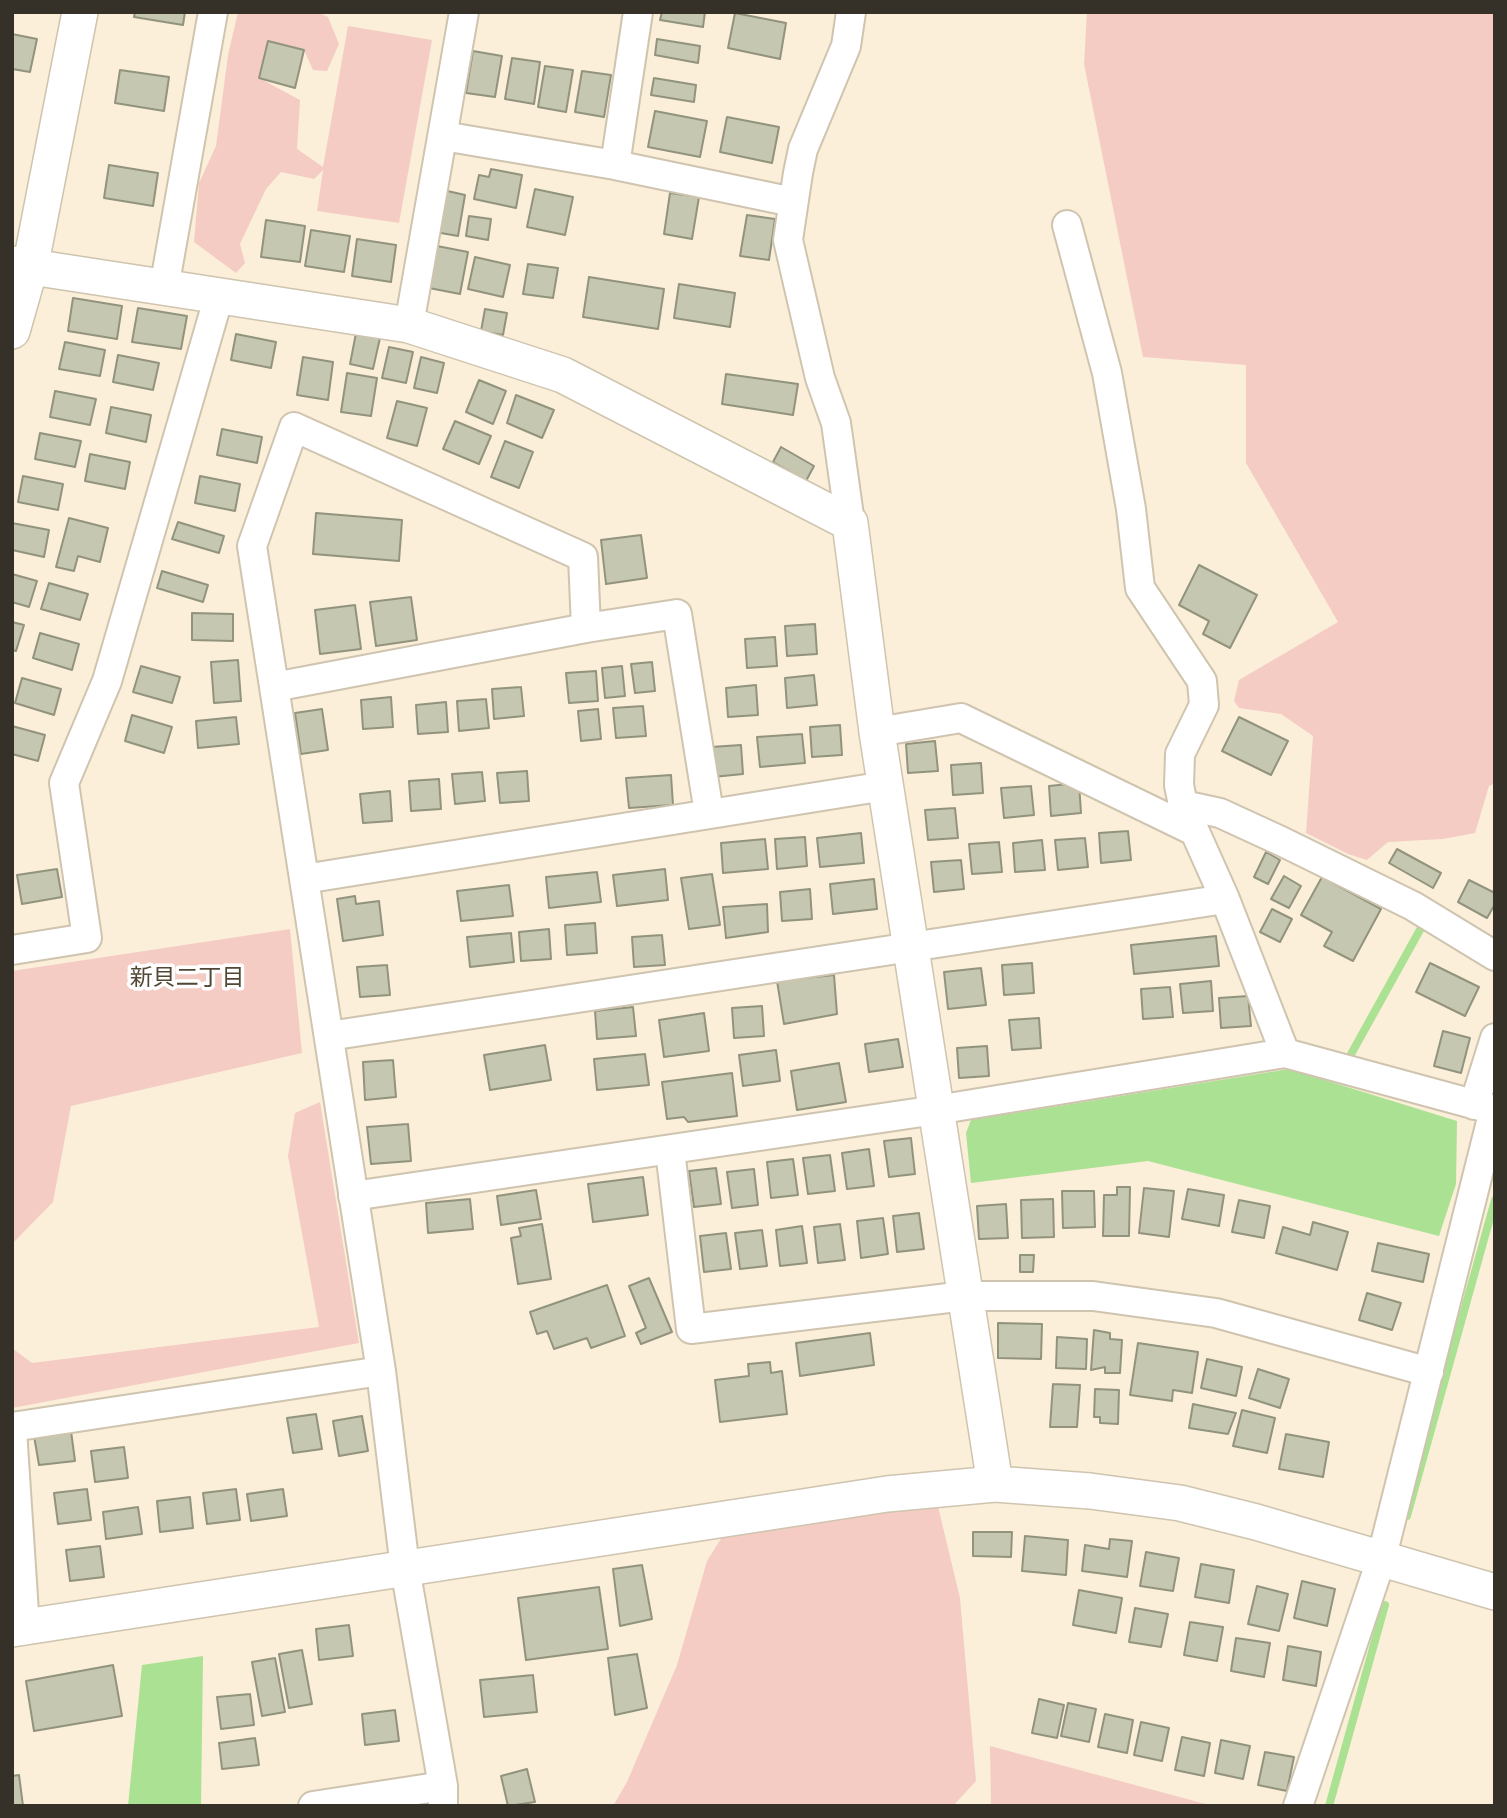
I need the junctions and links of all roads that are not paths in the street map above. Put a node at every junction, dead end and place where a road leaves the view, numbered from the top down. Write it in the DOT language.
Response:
graph roads {
  1 [pos="80,12"];
  2 [pos="213,12"];
  3 [pos="464,12"];
  4 [pos="638,12"];
  5 [pos="851,12"];
  6 [pos="443,136"];
  7 [pos="615,166"];
  8 [pos="793,202"];
  9 [pos="1067,225"];
  10 [pos="21,266"];
  11 [pos="164,288"];
  12 [pos="219,296"];
  13 [pos="409,325"];
  14 [pos="12,331"];
  15 [pos="850,523"];
  16 [pos="586,628"];
  17 [pos="274,687"];
  18 [pos="877,732"];
  19 [pos="885,786"];
  20 [pos="1184,805"];
  21 [pos="709,813"];
  22 [pos="1194,831"];
  23 [pos="304,879"];
  24 [pos="1225,899"];
  25 [pos="911,946"];
  26 [pos="12,950"];
  27 [pos="1495,957"];
  28 [pos="328,1036"];
  29 [pos="1495,1038"];
  30 [pos="1284,1053"];
  31 [pos="1488,1109"];
  32 [pos="936,1110"];
  33 [pos="670,1150"];
  34 [pos="353,1196"];
  35 [pos="965,1296"];
  36 [pos="380,1371"];
  37 [pos="1429,1372"];
  38 [pos="12,1429"];
  39 [pos="995,1485"];
  40 [pos="1381,1560"];
  41 [pos="405,1568"];
  42 [pos="1495,1592"];
  43 [pos="18,1629"];
  44 [pos="443,1796"];
  45 [pos="313,1806"];
  46 [pos="1298,1806"];
  1 -- 10 [label="street"];
  2 -- 11 [label="street"];
  3 -- 6 [label="street"];
  4 -- 7 [label="street"];
  5 -- 8 [label="street"];
  6 -- 7 [label="street"];
  6 -- 13 [label="street"];
  7 -- 8 [label="street"];
  8 -- 15 [label="street"];
  9 -- 20 [label="street"];
  10 -- 11 [label="street"];
  10 -- 14 [label="street"];
  11 -- 12 [label="street"];
  12 -- 13 [label="street"];
  12 -- 26 [label="street"];
  13 -- 15 [label="street"];
  15 -- 18 [label="street"];
  16 -- 17 [label="street"];
  16 -- 17 [label="street"];
  16 -- 21 [label="street"];
  17 -- 23 [label="street"];
  18 -- 19 [label="street"];
  18 -- 22 [label="street"];
  19 -- 21 [label="street"];
  19 -- 25 [label="street"];
  20 -- 22 [label="street"];
  20 -- 27 [label="street"];
  21 -- 23 [label="street"];
  22 -- 24 [label="street"];
  23 -- 28 [label="street"];
  24 -- 25 [label="street"];
  24 -- 30 [label="street"];
  25 -- 28 [label="street"];
  25 -- 32 [label="street"];
  28 -- 34 [label="street"];
  29 -- 31 [label="street"];
  30 -- 31 [label="street"];
  30 -- 32 [label="street"];
  31 -- 37 [label="street"];
  32 -- 33 [label="street"];
  32 -- 35 [label="street"];
  33 -- 34 [label="street"];
  33 -- 35 [label="street"];
  34 -- 36 [label="street"];
  35 -- 37 [label="street"];
  35 -- 39 [label="street"];
  36 -- 38 [label="street"];
  36 -- 41 [label="street"];
  37 -- 40 [label="street"];
  38 -- 43 [label="street"];
  39 -- 40 [label="street"];
  39 -- 41 [label="street"];
  40 -- 42 [label="street"];
  40 -- 46 [label="street"];
  41 -- 43 [label="street"];
  41 -- 44 [label="street"];
  44 -- 45 [label="street"];
}
